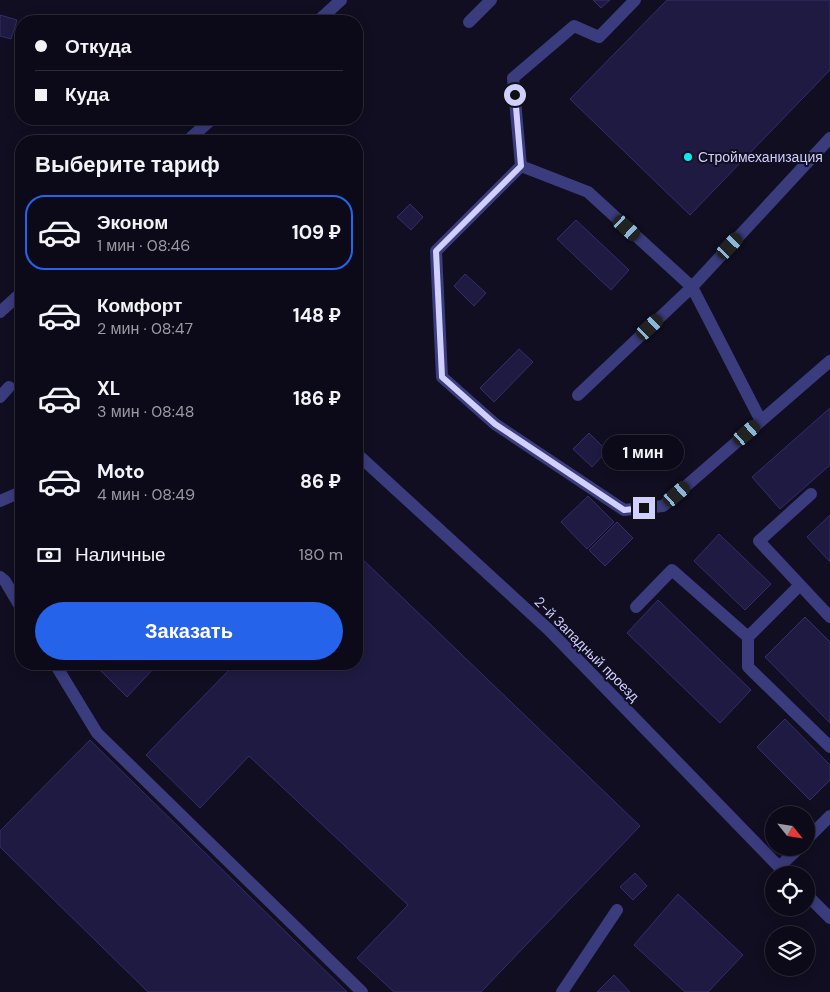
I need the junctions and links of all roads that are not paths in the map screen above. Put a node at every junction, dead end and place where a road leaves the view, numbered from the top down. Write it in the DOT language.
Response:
graph roads {
  1 [pos="341,0"];
  2 [pos="491,0"];
  3 [pos="635,0"];
  4 [pos="325,15"];
  5 [pos="469,22"];
  6 [pos="205,125"];
  7 [pos="195,135"];
  8 [pos="830,138"];
  9 [pos="521,166"];
  10 [pos="692,287"];
  11 [pos="15,298"];
  12 [pos="0,312"];
  13 [pos="830,361"];
  14 [pos="10,387"];
  15 [pos="578,395"];
  16 [pos="0,397"];
  17 [pos="761,421"];
  18 [pos="363,459"];
  19 [pos="811,494"];
  20 [pos="15,495"];
  21 [pos="0,501"];
  22 [pos="0,576"];
  23 [pos="800,586"];
  24 [pos="15,598"];
  25 [pos="636,607"];
  26 [pos="830,617"];
  27 [pos="748,637"];
  28 [pos="59,670"];
  29 [pos="830,747"];
  30 [pos="830,816"];
  31 [pos="815,831"];
  32 [pos="778,866"];
  33 [pos="815,903"];
  34 [pos="617,910"];
  35 [pos="830,918"];
  36 [pos="362,992"];
  37 [pos="562,992"];
  1 -- 4 [label="street"];
  2 -- 5 [label="street"];
  3 -- 9 [label="street"];
  6 -- 7 [label="street"];
  8 -- 10 [label="street"];
  9 -- 10 [label="street"];
  9 -- 17 [label="street"];
  10 -- 15 [label="street"];
  10 -- 17 [label="street"];
  11 -- 12 [label="street"];
  13 -- 17 [label="street"];
  14 -- 16 [label="street"];
  18 -- 32 [label="street, 2-й Западный проезд"];
  19 -- 23 [label="street"];
  20 -- 21 [label="street"];
  22 -- 24 [label="street"];
  23 -- 26 [label="street"];
  23 -- 27 [label="street"];
  25 -- 27 [label="street"];
  27 -- 29 [label="street"];
  28 -- 36 [label="street"];
  30 -- 31 [label="street"];
  33 -- 35 [label="street"];
  34 -- 37 [label="street"];
}
